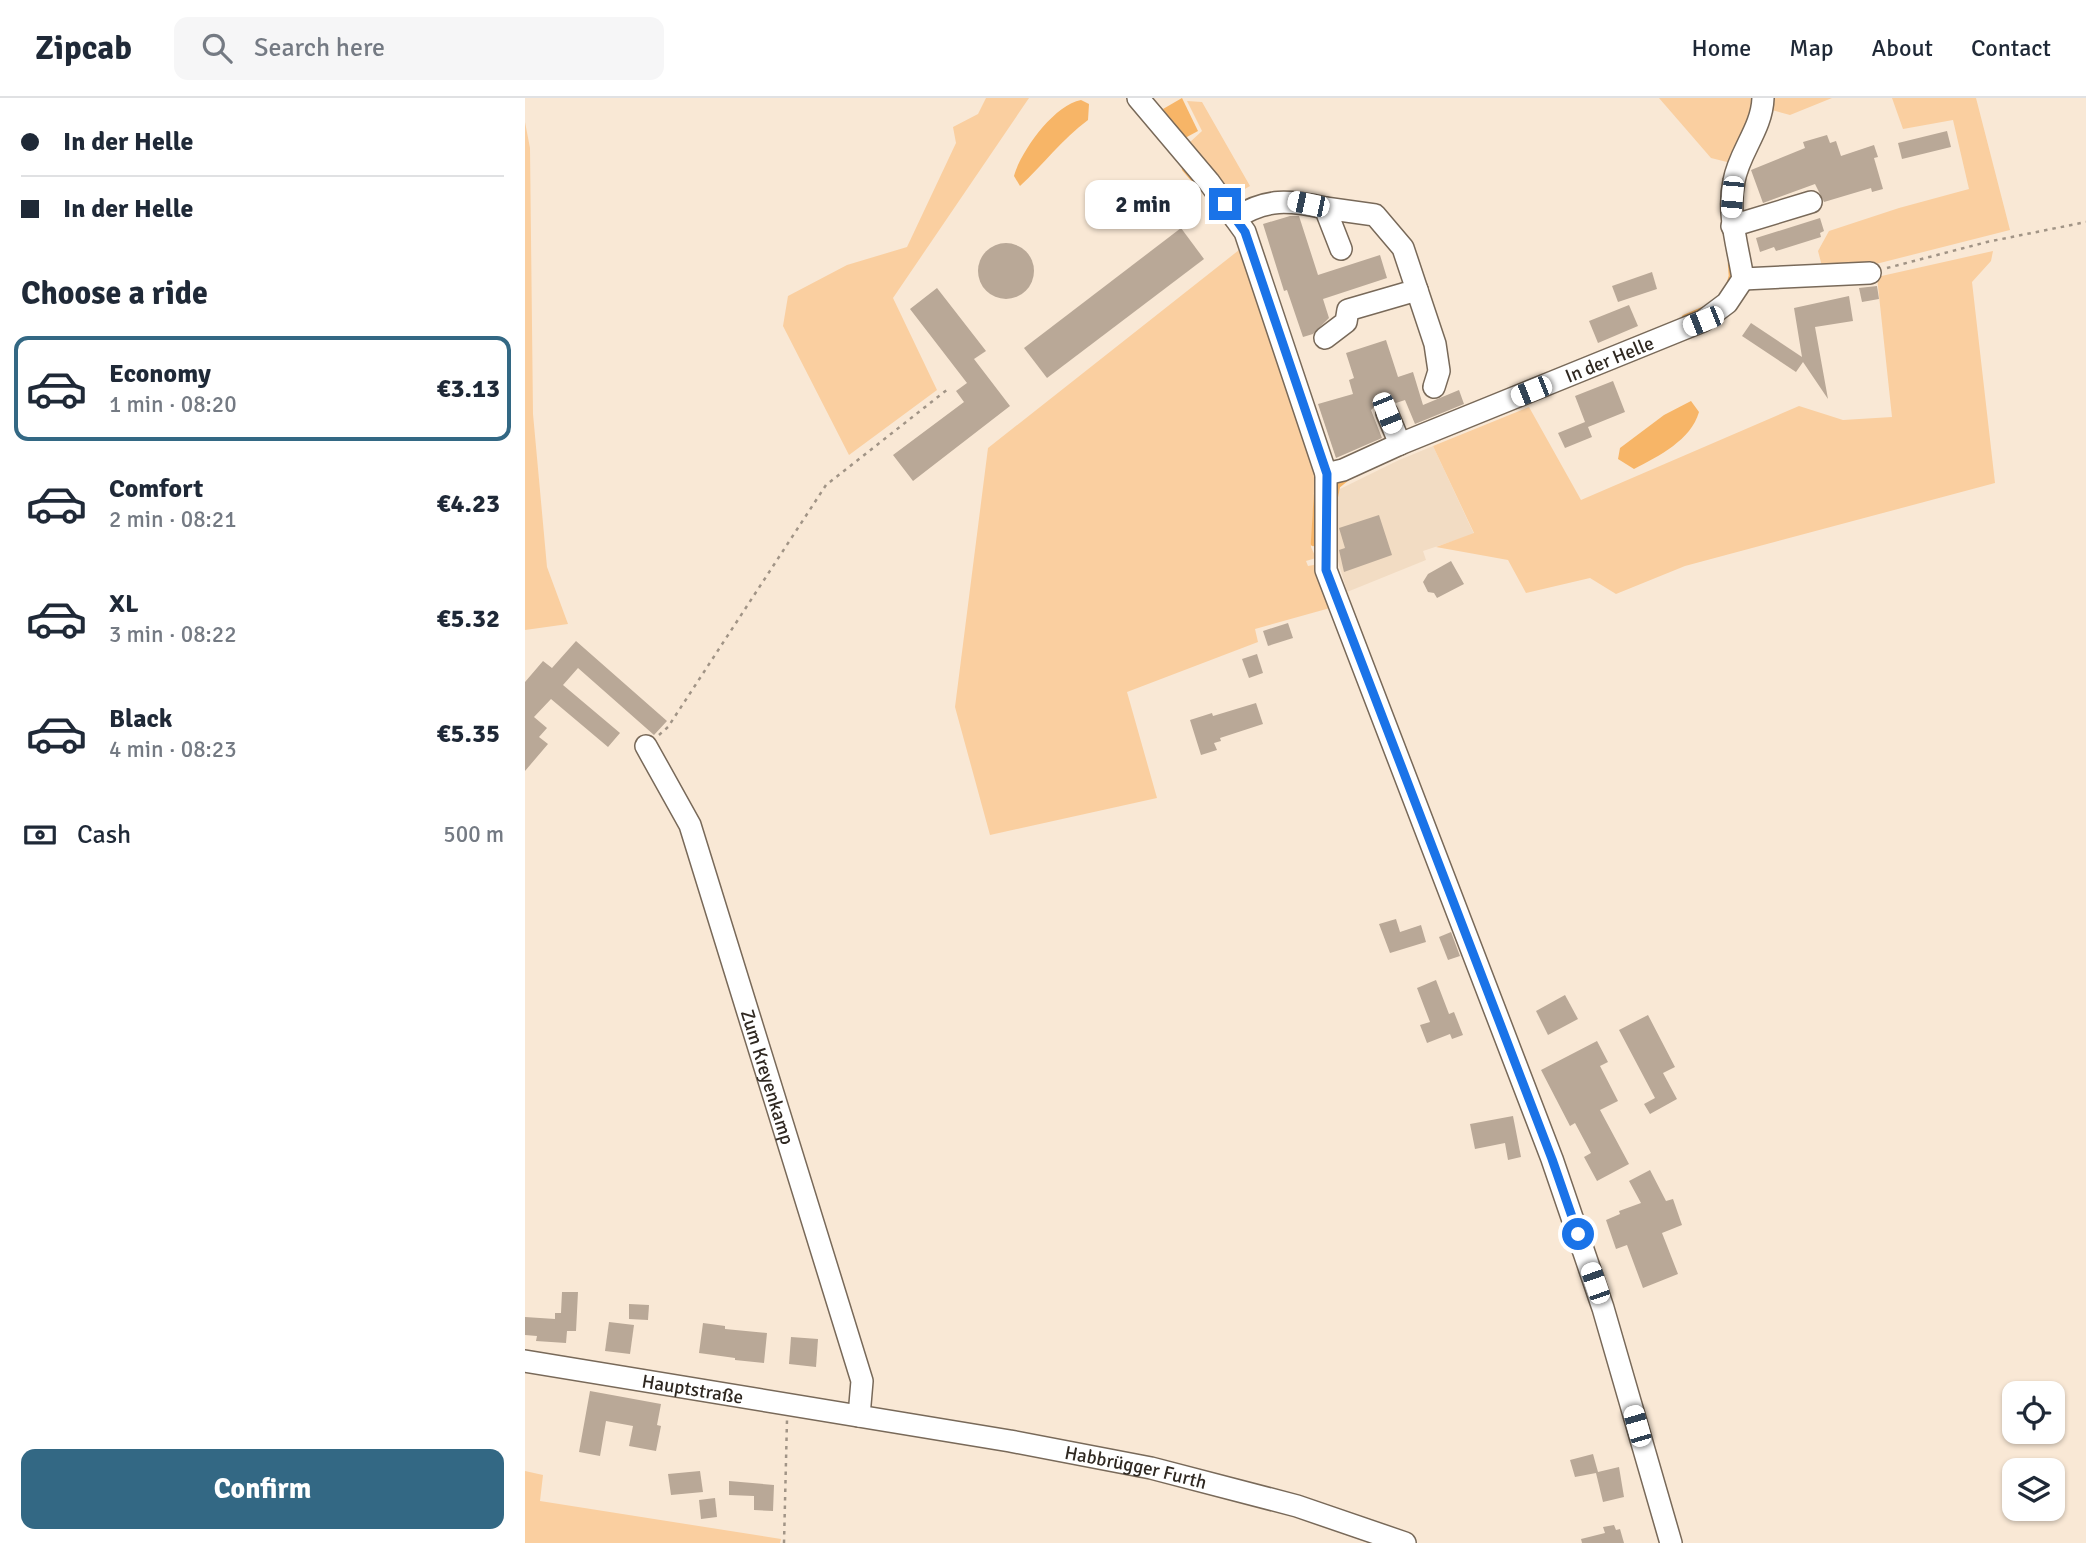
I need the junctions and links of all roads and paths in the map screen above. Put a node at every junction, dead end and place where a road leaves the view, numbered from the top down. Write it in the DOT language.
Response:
graph roads {
  1 [pos="1138,98"];
  2 [pos="1763,98"];
  3 [pos="1811,201"];
  4 [pos="1325,208"];
  5 [pos="1235,218"];
  6 [pos="2086,222"];
  7 [pos="1732,226"];
  8 [pos="1341,249"];
  9 [pos="1870,272"];
  10 [pos="1743,279"];
  11 [pos="1417,290"];
  12 [pos="1325,338"];
  13 [pos="1434,387"];
  14 [pos="948,389"];
  15 [pos="1387,413"];
  16 [pos="1400,444"];
  17 [pos="1327,474"];
  18 [pos="646,746"];
  19 [pos="525,1361"];
  20 [pos="787,1416"];
  21 [pos="859,1416"];
  22 [pos="784,1543"];
  23 [pos="1405,1543"];
  24 [pos="1671,1543"];
  1 -- 5 [label="street"];
  2 -- 7 [label="street"];
  3 -- 7 [label="street"];
  4 -- 5 [label="street"];
  4 -- 8 [label="street"];
  4 -- 11 [label="street"];
  5 -- 17 [label="street"];
  6 -- 9 [label="path"];
  7 -- 10 [label="street"];
  9 -- 10 [label="street"];
  10 -- 16 [label="street, In der Helle"];
  11 -- 12 [label="street"];
  11 -- 13 [label="street"];
  14 -- 18 [label="path"];
  15 -- 16 [label="street"];
  16 -- 17 [label="street, In der Helle"];
  17 -- 24 [label="street"];
  18 -- 21 [label="street, Zum Kreyenkamp"];
  19 -- 21 [label="street, Hauptstraße"];
  20 -- 22 [label="path"];
  21 -- 23 [label="street, Habbrügger Furth"];
}
